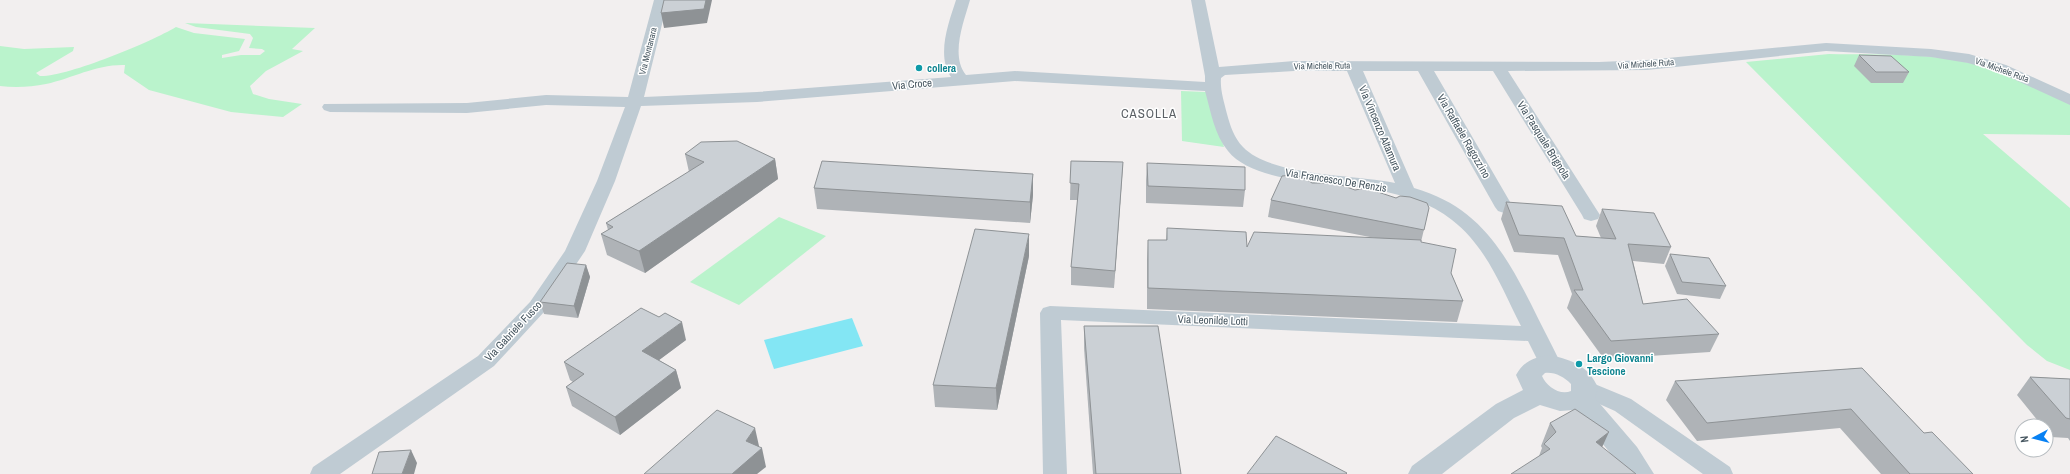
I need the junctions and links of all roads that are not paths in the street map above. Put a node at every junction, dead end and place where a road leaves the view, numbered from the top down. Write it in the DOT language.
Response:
graph roads {
  1 [pos="661,0"];
  2 [pos="963,0"];
  3 [pos="1198,0"];
  4 [pos="1353,66"];
  5 [pos="1423,66"];
  6 [pos="1498,66"];
  7 [pos="962,80"];
  8 [pos="1213,82"];
  9 [pos="2070,85"];
  10 [pos="2043,86"];
  11 [pos="2070,100"];
  12 [pos="635,102"];
  13 [pos="330,107"];
  14 [pos="1405,192"];
  15 [pos="1504,207"];
  16 [pos="1591,215"];
  17 [pos="1536,334"];
  18 [pos="1550,364"];
  19 [pos="1540,392"];
  20 [pos="1583,393"];
  21 [pos="322,474"];
  22 [pos="1055,474"];
  23 [pos="1422,474"];
  24 [pos="1640,474"];
  25 [pos="1721,474"];
  1 -- 12 [label="street, Via Montanara"];
  2 -- 7 [label="street"];
  3 -- 8 [label="street, Via Francesco De Renzis"];
  4 -- 5 [label="street, Via Michele Ruta"];
  4 -- 8 [label="street, Via Michele Ruta"];
  4 -- 14 [label="street, Via Vincenzo Altamura"];
  5 -- 6 [label="street, Via Michele Ruta"];
  5 -- 15 [label="street, Via Raffaele Ragozzino"];
  6 -- 10 [label="street, Via Michele Ruta"];
  6 -- 16 [label="street, Via Pasquale Brignola"];
  7 -- 8 [label="street, Via Croce"];
  7 -- 12 [label="street, Via Croce"];
  8 -- 14 [label="street, Via Francesco De Renzis"];
  9 -- 10 [label="street"];
  10 -- 11 [label="street, Via Michele Ruta"];
  12 -- 13 [label="street, Via Croce"];
  12 -- 21 [label="street, Via Gabriele Fusco"];
  14 -- 17 [label="street, Via Francesco De Renzis"];
  17 -- 18 [label="street, Via Francesco De Renzis"];
  17 -- 22 [label="street, Via Leonilde Lotti"];
  18 -- 19 [label="street"];
  18 -- 20 [label="street"];
  19 -- 20 [label="street"];
  19 -- 23 [label="street"];
  20 -- 24 [label="street"];
  20 -- 25 [label="street"];
}
